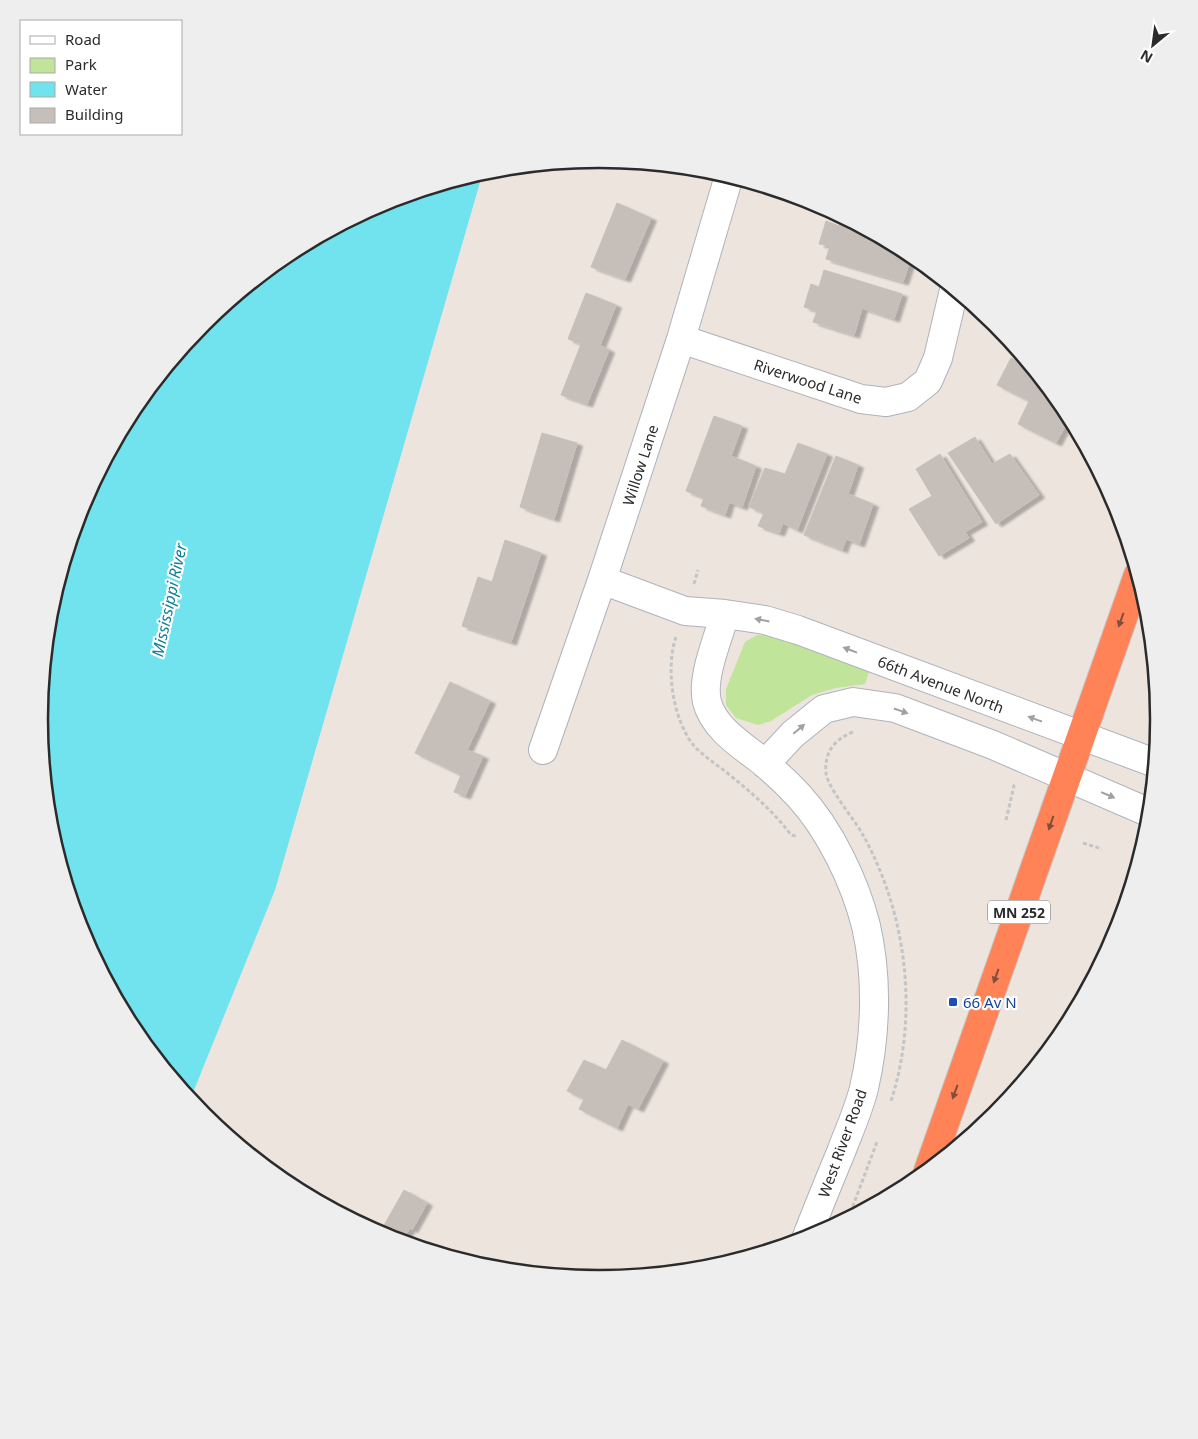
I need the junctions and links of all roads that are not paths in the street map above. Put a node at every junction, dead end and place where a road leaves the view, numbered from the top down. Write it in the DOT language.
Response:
graph roads {
  1 [pos="727,184"];
  2 [pos="952,296"];
  3 [pos="681,339"];
  4 [pos="602,580"];
  5 [pos="1134,586"];
  6 [pos="725,614"];
  7 [pos="1081,736"];
  8 [pos="542,750"];
  9 [pos="1149,761"];
  10 [pos="766,764"];
  11 [pos="1066,777"];
  12 [pos="1143,810"];
  13 [pos="932,1159"];
  14 [pos="810,1229"];
  1 -- 3 [label="street, Willow Lane"];
  2 -- 3 [label="street, Riverwood Lane"];
  3 -- 4 [label="street, Willow Lane"];
  4 -- 6 [label="street, 66th Avenue North"];
  4 -- 8 [label="street, Willow Lane"];
  5 -- 7 [label="highway, MN 252, one-way"];
  7 -- 6 [label="street, 66th Avenue North, one-way"];
  6 -- 10 [label="street"];
  7 -- 9 [label="street, 66th Avenue North"];
  7 -- 11 [label="highway, MN 252"];
  10 -- 11 [label="street, one-way"];
  10 -- 14 [label="street, West River Road"];
  11 -- 12 [label="street, one-way"];
  11 -- 13 [label="highway, MN 252, one-way"];
}
